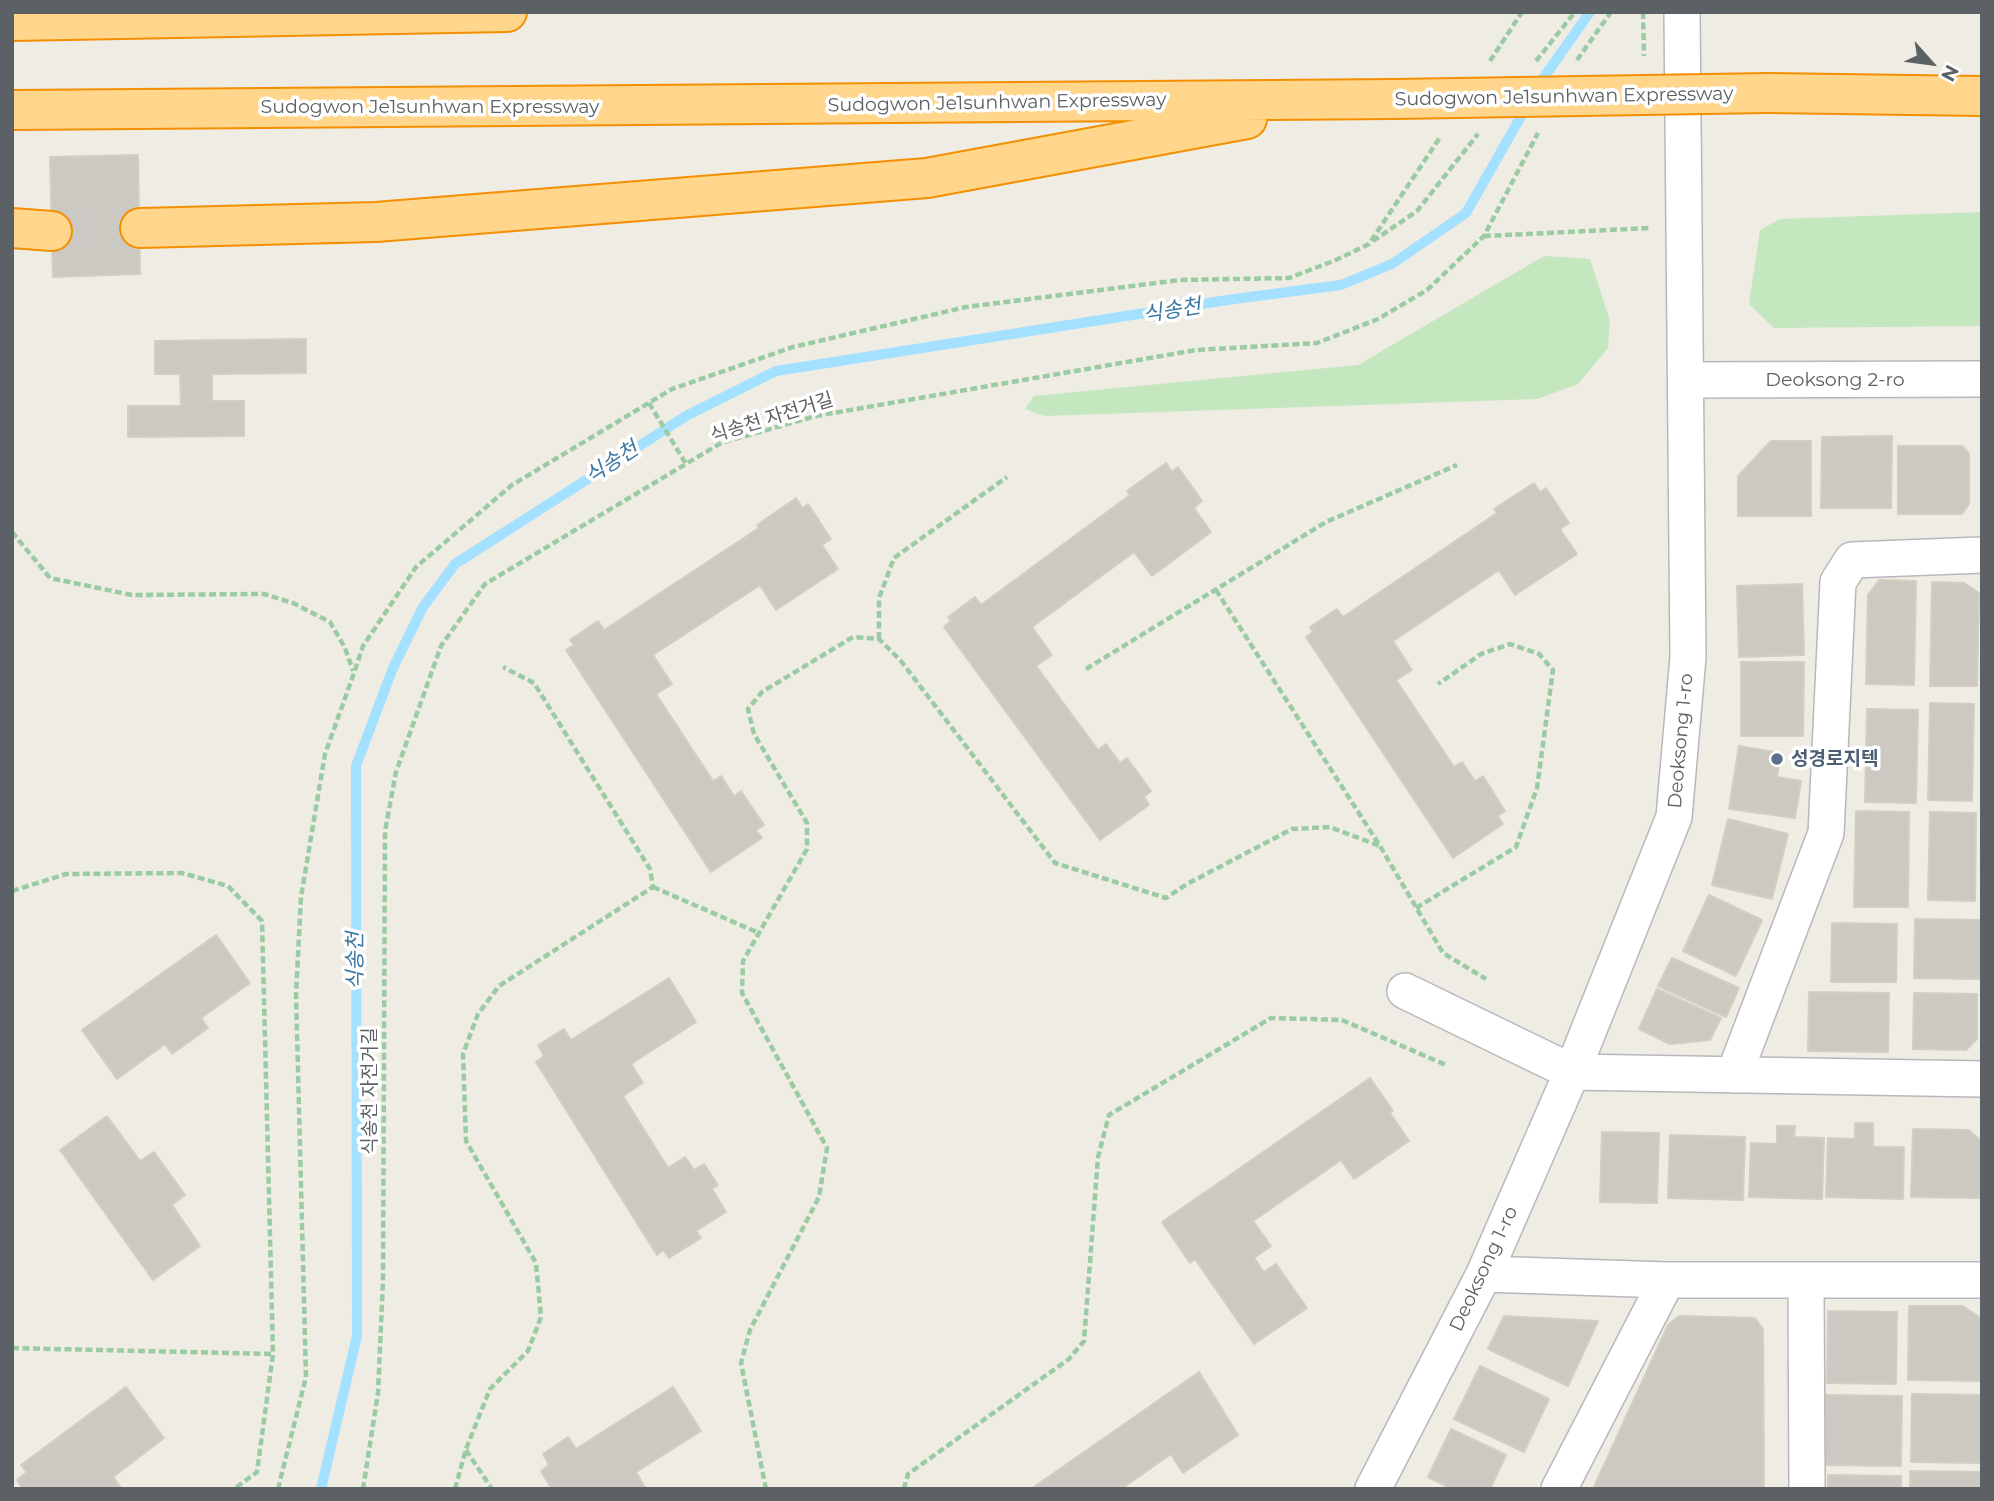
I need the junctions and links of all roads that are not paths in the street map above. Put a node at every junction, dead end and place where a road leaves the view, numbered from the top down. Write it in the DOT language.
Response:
graph roads {
  1 [pos="508,12"];
  2 [pos="1682,12"];
  3 [pos="12,21"];
  4 [pos="1982,96"];
  5 [pos="1347,100"];
  6 [pos="12,110"];
  7 [pos="12,228"];
  8 [pos="140,228"];
  9 [pos="52,230"];
  10 [pos="1982,379"];
  11 [pos="1688,380"];
  12 [pos="1982,555"];
  13 [pos="1405,991"];
  14 [pos="1572,1072"];
  15 [pos="1734,1075"];
  16 [pos="1982,1079"];
  17 [pos="1484,1274"];
  18 [pos="1667,1280"];
  19 [pos="1982,1280"];
  20 [pos="1806,1281"];
  21 [pos="1373,1489"];
  22 [pos="1559,1489"];
  23 [pos="1807,1489"];
  1 -- 3 [label="highway"];
  2 -- 11 [label="street, Deoksong 1-ro"];
  4 -- 5 [label="highway, Sudogwon Je1sunhwan Expressway, bridge"];
  5 -- 6 [label="highway, Sudogwon Je1sunhwan Expressway"];
  5 -- 8 [label="highway"];
  7 -- 9 [label="highway"];
  10 -- 11 [label="street, Deoksong 2-ro"];
  11 -- 14 [label="street, Deoksong 1-ro"];
  12 -- 15 [label="street"];
  13 -- 14 [label="street"];
  14 -- 15 [label="street"];
  14 -- 17 [label="street, Deoksong 1-ro"];
  15 -- 16 [label="street"];
  17 -- 18 [label="street"];
  17 -- 21 [label="street, Deoksong 1-ro"];
  18 -- 20 [label="street"];
  18 -- 22 [label="street"];
  19 -- 20 [label="street"];
  20 -- 23 [label="street"];
}
